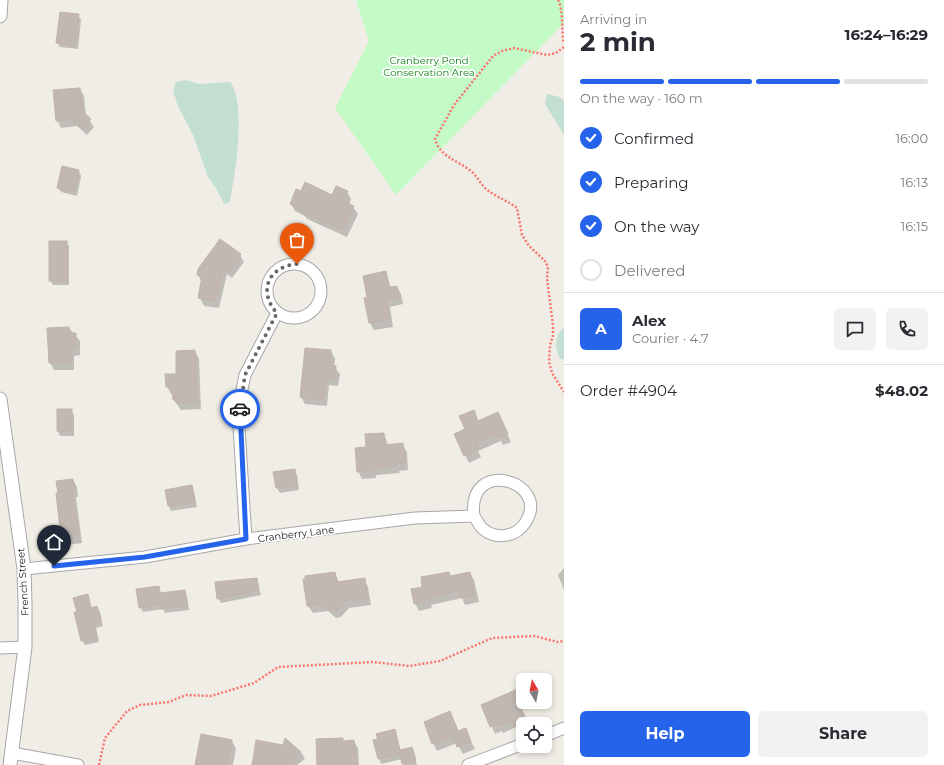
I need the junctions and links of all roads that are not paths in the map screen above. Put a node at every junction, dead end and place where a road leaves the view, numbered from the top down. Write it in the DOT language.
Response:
graph roads {
  1 [pos="1,0"];
  2 [pos="0,16"];
  3 [pos="277,313"];
  4 [pos="0,399"];
  5 [pos="474,516"];
  6 [pos="246,539"];
  7 [pos="24,569"];
  8 [pos="0,648"];
  9 [pos="25,648"];
  10 [pos="564,728"];
  11 [pos="552,733"];
  12 [pos="516,747"];
  13 [pos="11,759"];
  14 [pos="78,765"];
  15 [pos="468,765"];
  1 -- 2 [label="street"];
  3 -- 3 [label="street"];
  3 -- 6 [label="street"];
  4 -- 7 [label="street, French Street"];
  5 -- 5 [label="street"];
  5 -- 6 [label="street, Cranberry Lane"];
  6 -- 7 [label="street, Cranberry Lane"];
  7 -- 9 [label="street, French Street"];
  8 -- 9 [label="street"];
  9 -- 13 [label="street, French Street"];
  10 -- 11 [label="street"];
  12 -- 15 [label="street"];
  13 -- 14 [label="street"];
}
